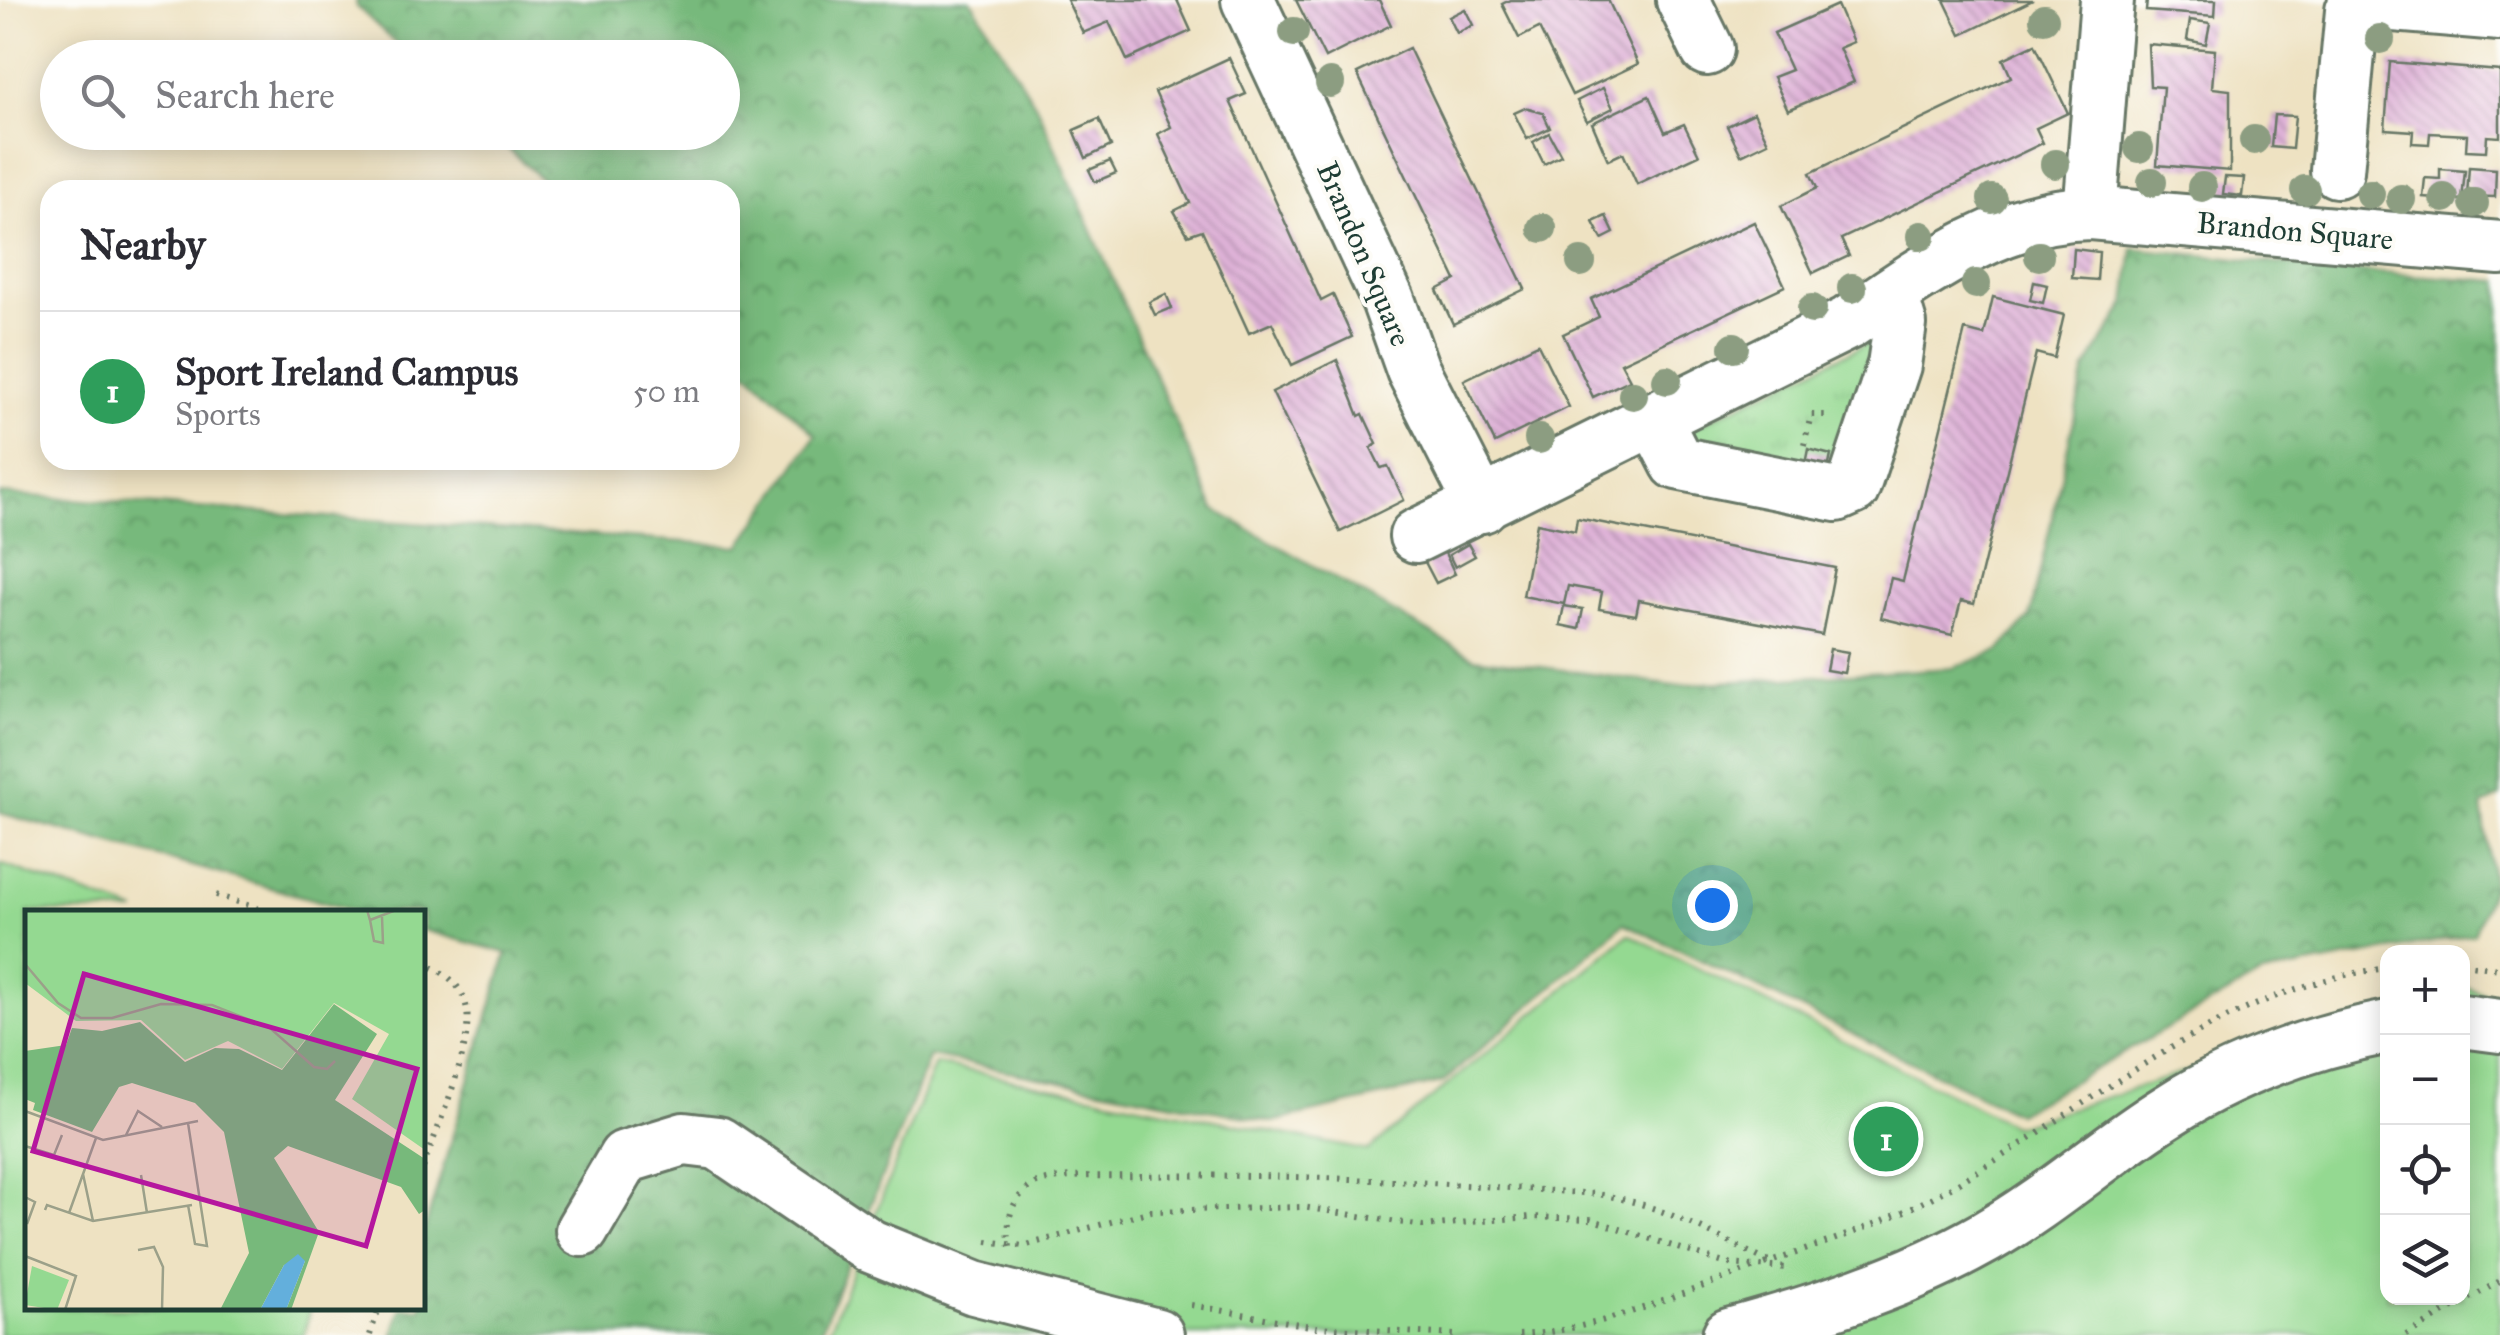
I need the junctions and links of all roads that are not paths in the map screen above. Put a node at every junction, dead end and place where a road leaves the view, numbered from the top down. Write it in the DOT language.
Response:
graph roads {
  1 [pos="1248,0"];
  2 [pos="1684,0"];
  3 [pos="2107,0"];
  4 [pos="2500,14"];
  5 [pos="1707,49"];
  6 [pos="2337,171"];
  7 [pos="2090,213"];
  8 [pos="2500,248"];
  9 [pos="1891,294"];
  10 [pos="1656,420"];
  11 [pos="1482,506"];
  12 [pos="1416,536"];
  13 [pos="2470,1022"];
  14 [pos="2500,1026"];
  15 [pos="2380,1029"];
  16 [pos="582,1230"];
  17 [pos="1171,1320"];
  18 [pos="1730,1335"];
  1 -- 11 [label="street, Brandon Square"];
  2 -- 5 [label="street"];
  3 -- 7 [label="street"];
  4 -- 6 [label="street"];
  7 -- 8 [label="street, Brandon Square"];
  7 -- 9 [label="street, Brandon Square"];
  9 -- 10 [label="street, Brandon Square"];
  9 -- 10 [label="street"];
  10 -- 11 [label="street, Brandon Square"];
  11 -- 12 [label="street, Brandon Square"];
  13 -- 14 [label="street"];
  15 -- 18 [label="street"];
  16 -- 17 [label="street"];
}
